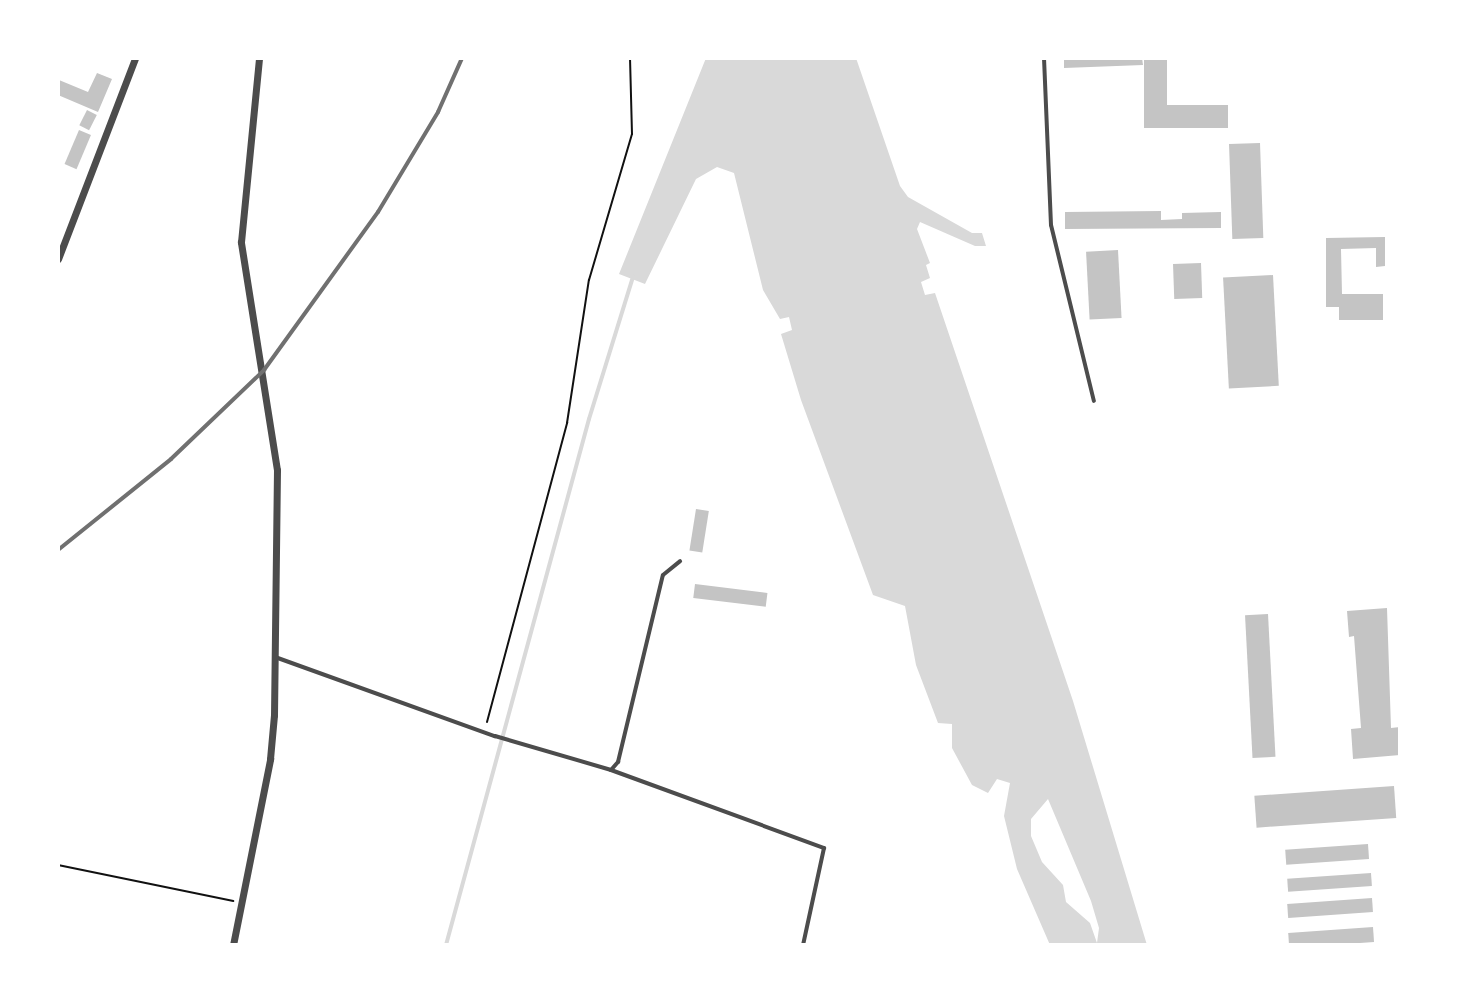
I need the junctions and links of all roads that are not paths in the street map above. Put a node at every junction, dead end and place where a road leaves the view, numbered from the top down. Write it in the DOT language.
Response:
graph roads {
  1 [pos="135,58"];
  2 [pos="259,58"];
  3 [pos="1044,58"];
  4 [pos="58,259"];
  5 [pos="1094,401"];
  6 [pos="680,561"];
  7 [pos="272,656"];
  8 [pos="611,770"];
  9 [pos="233,945"];
  10 [pos="803,945"];
  1 -- 4 [label="street"];
  2 -- 7 [label="street"];
  3 -- 5 [label="lane"];
  6 -- 8 [label="lane"];
  7 -- 8 [label="lane"];
  7 -- 9 [label="street"];
  8 -- 10 [label="lane"];
}
